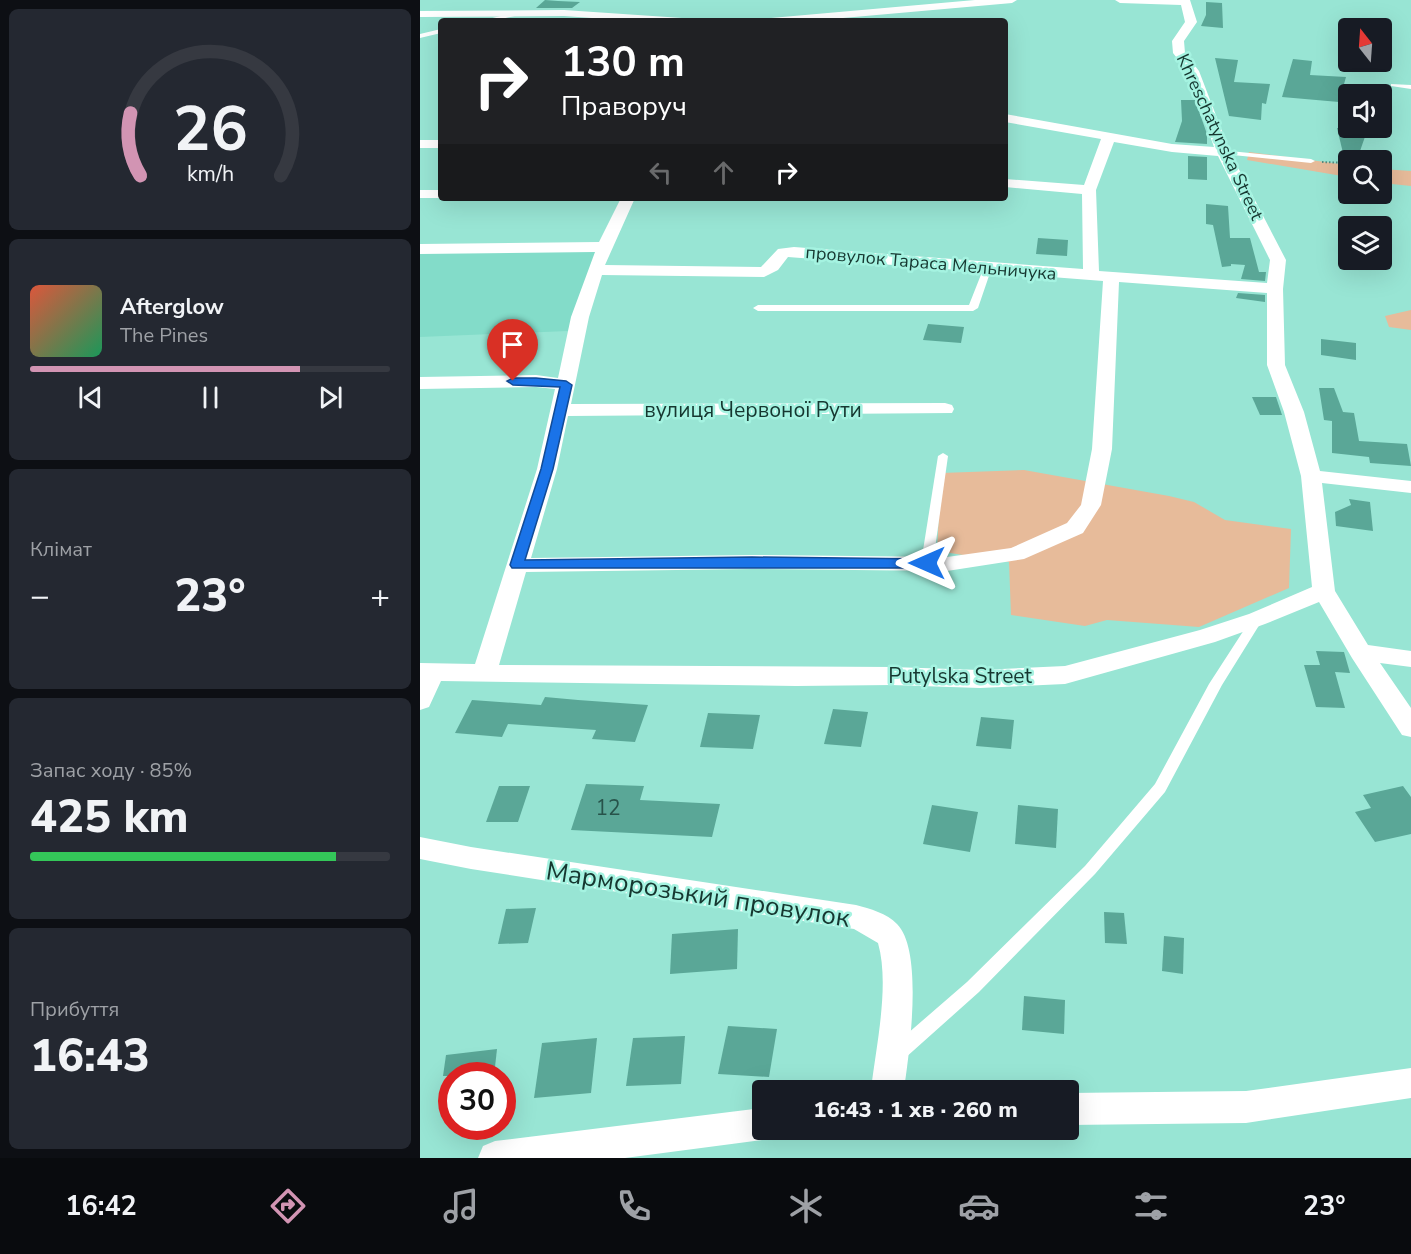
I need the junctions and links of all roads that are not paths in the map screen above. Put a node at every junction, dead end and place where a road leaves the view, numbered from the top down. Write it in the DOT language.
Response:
graph roads {
  1 [pos="1012,0"];
  2 [pos="1120,0"];
  3 [pos="1185,1"];
  4 [pos="420,14"];
  5 [pos="517,14"];
  6 [pos="498,18"];
  7 [pos="638,18"];
  8 [pos="805,18"];
  9 [pos="438,32"];
  10 [pos="420,36"];
  11 [pos="1393,85"];
  12 [pos="1411,87"];
  13 [pos="1008,119"];
  14 [pos="1109,136"];
  15 [pos="420,144"];
  16 [pos="438,144"];
  17 [pos="1223,152"];
  18 [pos="1311,161"];
  19 [pos="1008,183"];
  20 [pos="1089,190"];
  21 [pos="420,194"];
  22 [pos="438,194"];
  23 [pos="627,201"];
  24 [pos="605,247"];
  25 [pos="420,249"];
  26 [pos="988,267"];
  27 [pos="595,270"];
  28 [pos="1101,277"];
  29 [pos="1275,289"];
  30 [pos="758,308"];
  31 [pos="420,383"];
  32 [pos="566,385"];
  33 [pos="945,409"];
  34 [pos="560,410"];
  35 [pos="943,456"];
  36 [pos="1311,476"];
  37 [pos="1411,487"];
  38 [pos="927,563"];
  39 [pos="517,565"];
  40 [pos="1324,591"];
  41 [pos="1257,619"];
  42 [pos="1360,652"];
  43 [pos="1411,659"];
  44 [pos="426,672"];
  45 [pos="484,673"];
  46 [pos="420,702"];
  47 [pos="1411,728"];
  48 [pos="420,848"];
  49 [pos="890,1060"];
  50 [pos="889,1080"];
  51 [pos="1411,1083"];
  52 [pos="1079,1109"];
  53 [pos="752,1125"];
  54 [pos="495,1158"];
  1 -- 8 [label="street"];
  2 -- 3 [label="street"];
  3 -- 17 [label="street, Khreschatynska Street"];
  4 -- 5 [label="street"];
  5 -- 6 [label="lane"];
  5 -- 7 [label="street"];
  9 -- 10 [label="lane"];
  11 -- 12 [label="lane"];
  13 -- 14 [label="street"];
  14 -- 17 [label="street"];
  14 -- 20 [label="street"];
  15 -- 16 [label="street"];
  17 -- 18 [label="lane"];
  17 -- 29 [label="street, Khreschatynska Street"];
  19 -- 20 [label="street"];
  20 -- 28 [label="street"];
  21 -- 22 [label="street"];
  23 -- 24 [label="street"];
  24 -- 25 [label="street"];
  24 -- 27 [label="street"];
  26 -- 27 [label="street, провулок Тараса Мельничука"];
  26 -- 28 [label="street, провулок Тараса Мельничука"];
  26 -- 30 [label="lane"];
  27 -- 32 [label="street"];
  28 -- 29 [label="street, провулок Тараса Мельничука"];
  28 -- 38 [label="street"];
  29 -- 36 [label="street, Khreschatynska Street"];
  31 -- 32 [label="street"];
  32 -- 34 [label="street"];
  33 -- 34 [label="street, вулиця Червоної Рути"];
  34 -- 39 [label="street"];
  35 -- 38 [label="lane"];
  36 -- 37 [label="street"];
  36 -- 40 [label="street, Khreschatynska Street"];
  38 -- 39 [label="street"];
  39 -- 45 [label="street"];
  40 -- 41 [label="street, Putylska Street"];
  40 -- 42 [label="street"];
  41 -- 45 [label="street, Putylska Street"];
  41 -- 49 [label="lane"];
  42 -- 43 [label="street"];
  42 -- 47 [label="street"];
  44 -- 45 [label="street, Putylska Street"];
  44 -- 46 [label="street"];
  48 -- 49 [label="street, Марморозький провулок"];
  49 -- 50 [label="street, Марморозький провулок"];
  51 -- 52 [label="street"];
  53 -- 54 [label="street"];
}
